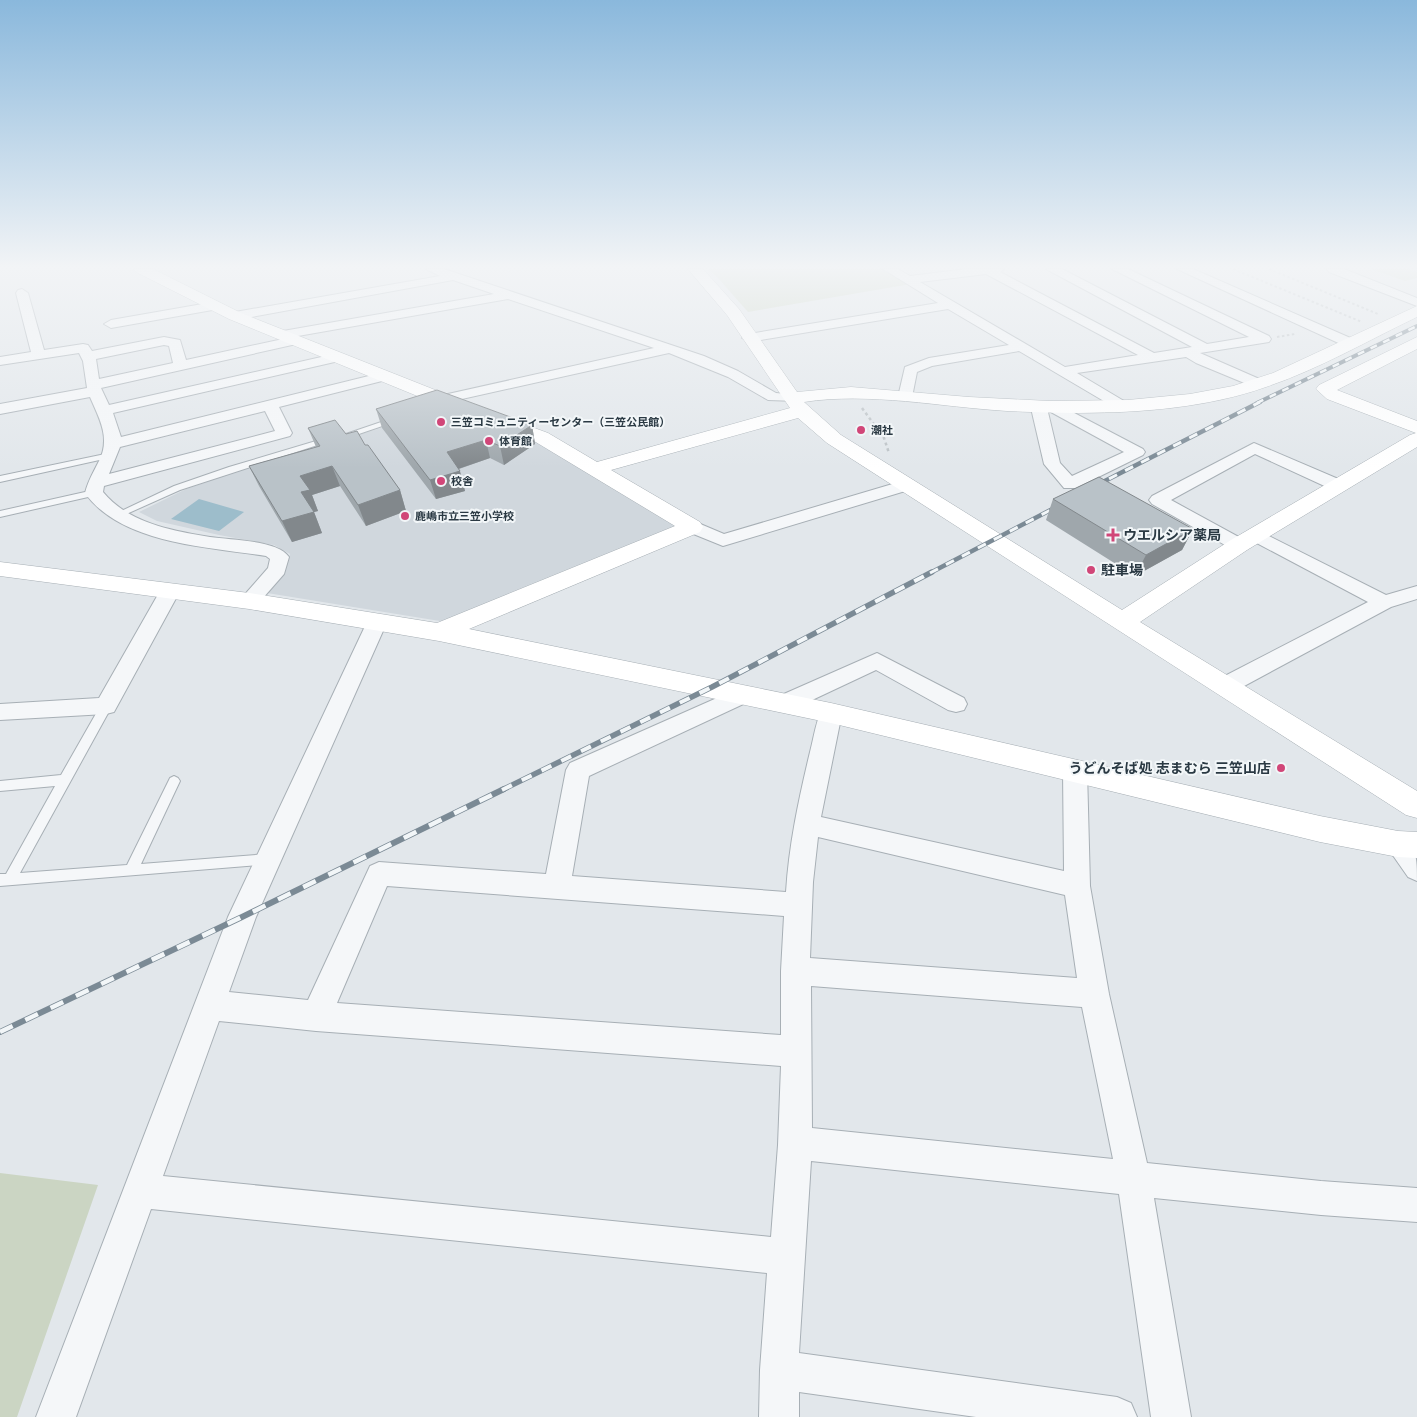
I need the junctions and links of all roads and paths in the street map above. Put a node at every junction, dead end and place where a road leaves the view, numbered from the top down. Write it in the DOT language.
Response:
graph roads {
  1 [pos="34,335"];
  2 [pos="282,335"];
  3 [pos="304,335"];
  4 [pos="630,335"];
  5 [pos="747,335"];
  6 [pos="766,335"];
  7 [pos="1001,335"];
  8 [pos="1109,335"];
  9 [pos="1180,335"];
  10 [pos="1256,335"];
  11 [pos="1332,335"];
  12 [pos="1361,335"];
  13 [pos="289,338"];
  14 [pos="749,338"];
  15 [pos="1417,342"];
  16 [pos="1350,343"];
  17 [pos="1021,347"];
  18 [pos="1205,348"];
  19 [pos="671,349"];
  20 [pos="1188,352"];
  21 [pos="39,354"];
  22 [pos="90,356"];
  23 [pos="338,357"];
  24 [pos="1151,358"];
  25 [pos="0,360"];
  26 [pos="181,366"];
  27 [pos="1064,371"];
  28 [pos="385,376"];
  29 [pos="1259,384"];
  30 [pos="94,388"];
  31 [pos="855,393"];
  32 [pos="905,397"];
  33 [pos="444,400"];
  34 [pos="270,405"];
  35 [pos="796,405"];
  36 [pos="1124,407"];
  37 [pos="1046,408"];
  38 [pos="0,409"];
  39 [pos="105,410"];
  40 [pos="401,419"];
  41 [pos="1417,428"];
  42 [pos="1417,439"];
  43 [pos="111,450"];
  44 [pos="890,458"];
  45 [pos="597,468"];
  46 [pos="0,479"];
  47 [pos="906,485"];
  48 [pos="1337,485"];
  49 [pos="94,488"];
  50 [pos="0,514"];
  51 [pos="119,514"];
  52 [pos="692,527"];
  53 [pos="1248,540"];
  54 [pos="0,569"];
  55 [pos="170,591"];
  56 [pos="1417,592"];
  57 [pos="250,602"];
  58 [pos="1384,602"];
  59 [pos="377,622"];
  60 [pos="1122,622"];
  61 [pos="439,632"];
  62 [pos="1225,686"];
  63 [pos="744,694"];
  64 [pos="785,703"];
  65 [pos="956,704"];
  66 [pos="106,706"];
  67 [pos="0,712"];
  68 [pos="831,714"];
  69 [pos="1075,770"];
  70 [pos="65,780"];
  71 [pos="174,781"];
  72 [pos="0,786"];
  73 [pos="1417,806"];
  74 [pos="806,824"];
  75 [pos="1407,844"];
  76 [pos="268,860"];
  77 [pos="1417,869"];
  78 [pos="130,870"];
  79 [pos="5,880"];
  80 [pos="1076,886"];
  81 [pos="557,887"];
  82 [pos="798,905"];
  83 [pos="795,971"];
  84 [pos="1094,994"];
  85 [pos="209,1005"];
  86 [pos="316,1016"];
  87 [pos="796,1052"];
  88 [pos="795,1144"];
  89 [pos="1134,1178"];
  90 [pos="140,1191"];
  91 [pos="1417,1204"];
  92 [pos="787,1257"];
  93 [pos="779,1370"];
  94 [pos="56,1417"];
  95 [pos="779,1417"];
  96 [pos="1117,1417"];
  97 [pos="1171,1417"];
  1 -- 21 [label="street"];
  2 -- 13 [label="street"];
  3 -- 13 [label="street"];
  4 -- 19 [label="street"];
  5 -- 14 [label="street"];
  6 -- 14 [label="street"];
  7 -- 17 [label="street"];
  8 -- 24 [label="street"];
  9 -- 18 [label="street"];
  10 -- 18 [label="street"];
  11 -- 16 [label="street"];
  12 -- 16 [label="street"];
  13 -- 23 [label="street"];
  13 -- 26 [label="street"];
  14 -- 35 [label="street"];
  15 -- 41 [label="street"];
  16 -- 29 [label="street"];
  17 -- 27 [label="street"];
  17 -- 32 [label="street"];
  18 -- 20 [label="street"];
  19 -- 33 [label="street"];
  19 -- 35 [label="street"];
  20 -- 24 [label="street"];
  20 -- 29 [label="street"];
  21 -- 22 [label="street"];
  21 -- 25 [label="street"];
  22 -- 26 [label="street"];
  22 -- 30 [label="street"];
  23 -- 28 [label="street"];
  23 -- 39 [label="street"];
  24 -- 27 [label="street"];
  26 -- 30 [label="street"];
  27 -- 36 [label="street"];
  28 -- 33 [label="street"];
  28 -- 34 [label="street"];
  29 -- 36 [label="street"];
  30 -- 38 [label="street"];
  30 -- 39 [label="street"];
  31 -- 32 [label="street"];
  31 -- 35 [label="street"];
  31 -- 44 [label="path"];
  32 -- 37 [label="street"];
  33 -- 45 [label="street"];
  34 -- 43 [label="street"];
  34 -- 49 [label="street"];
  35 -- 45 [label="street"];
  35 -- 47 [label="street"];
  36 -- 37 [label="street"];
  37 -- 37 [label="street"];
  39 -- 43 [label="street"];
  40 -- 51 [label="lane"];
  42 -- 48 [label="street"];
  43 -- 46 [label="lane"];
  43 -- 49 [label="street"];
  45 -- 52 [label="street"];
  47 -- 52 [label="street"];
  47 -- 60 [label="street"];
  48 -- 53 [label="street"];
  48 -- 53 [label="street"];
  49 -- 50 [label="lane"];
  49 -- 51 [label="street"];
  51 -- 57 [label="street"];
  52 -- 61 [label="street"];
  53 -- 58 [label="street"];
  53 -- 60 [label="street"];
  54 -- 55 [label="street"];
  55 -- 57 [label="street"];
  55 -- 66 [label="street"];
  56 -- 58 [label="street"];
  57 -- 59 [label="street"];
  58 -- 62 [label="street"];
  59 -- 61 [label="street"];
  59 -- 76 [label="street"];
  60 -- 62 [label="street"];
  61 -- 63 [label="street"];
  62 -- 73 [label="street"];
  63 -- 64 [label="street"];
  63 -- 81 [label="street"];
  64 -- 65 [label="street"];
  64 -- 68 [label="street"];
  66 -- 67 [label="street"];
  66 -- 70 [label="lane"];
  68 -- 69 [label="street"];
  68 -- 74 [label="street"];
  69 -- 75 [label="street"];
  69 -- 80 [label="street"];
  70 -- 72 [label="lane"];
  70 -- 79 [label="lane"];
  71 -- 78 [label="lane"];
  74 -- 80 [label="street"];
  74 -- 82 [label="street"];
  75 -- 77 [label="street"];
  76 -- 78 [label="lane"];
  76 -- 85 [label="street"];
  78 -- 79 [label="lane"];
  80 -- 84 [label="street"];
  81 -- 82 [label="street"];
  81 -- 86 [label="street"];
  82 -- 83 [label="street"];
  83 -- 84 [label="street"];
  83 -- 87 [label="street"];
  84 -- 89 [label="street"];
  85 -- 86 [label="street"];
  85 -- 90 [label="street"];
  86 -- 87 [label="street"];
  87 -- 88 [label="street"];
  88 -- 89 [label="street"];
  88 -- 92 [label="street"];
  89 -- 91 [label="street"];
  89 -- 97 [label="street"];
  90 -- 92 [label="street"];
  90 -- 94 [label="street"];
  92 -- 93 [label="street"];
  93 -- 95 [label="street"];
  93 -- 96 [label="street"];
}
